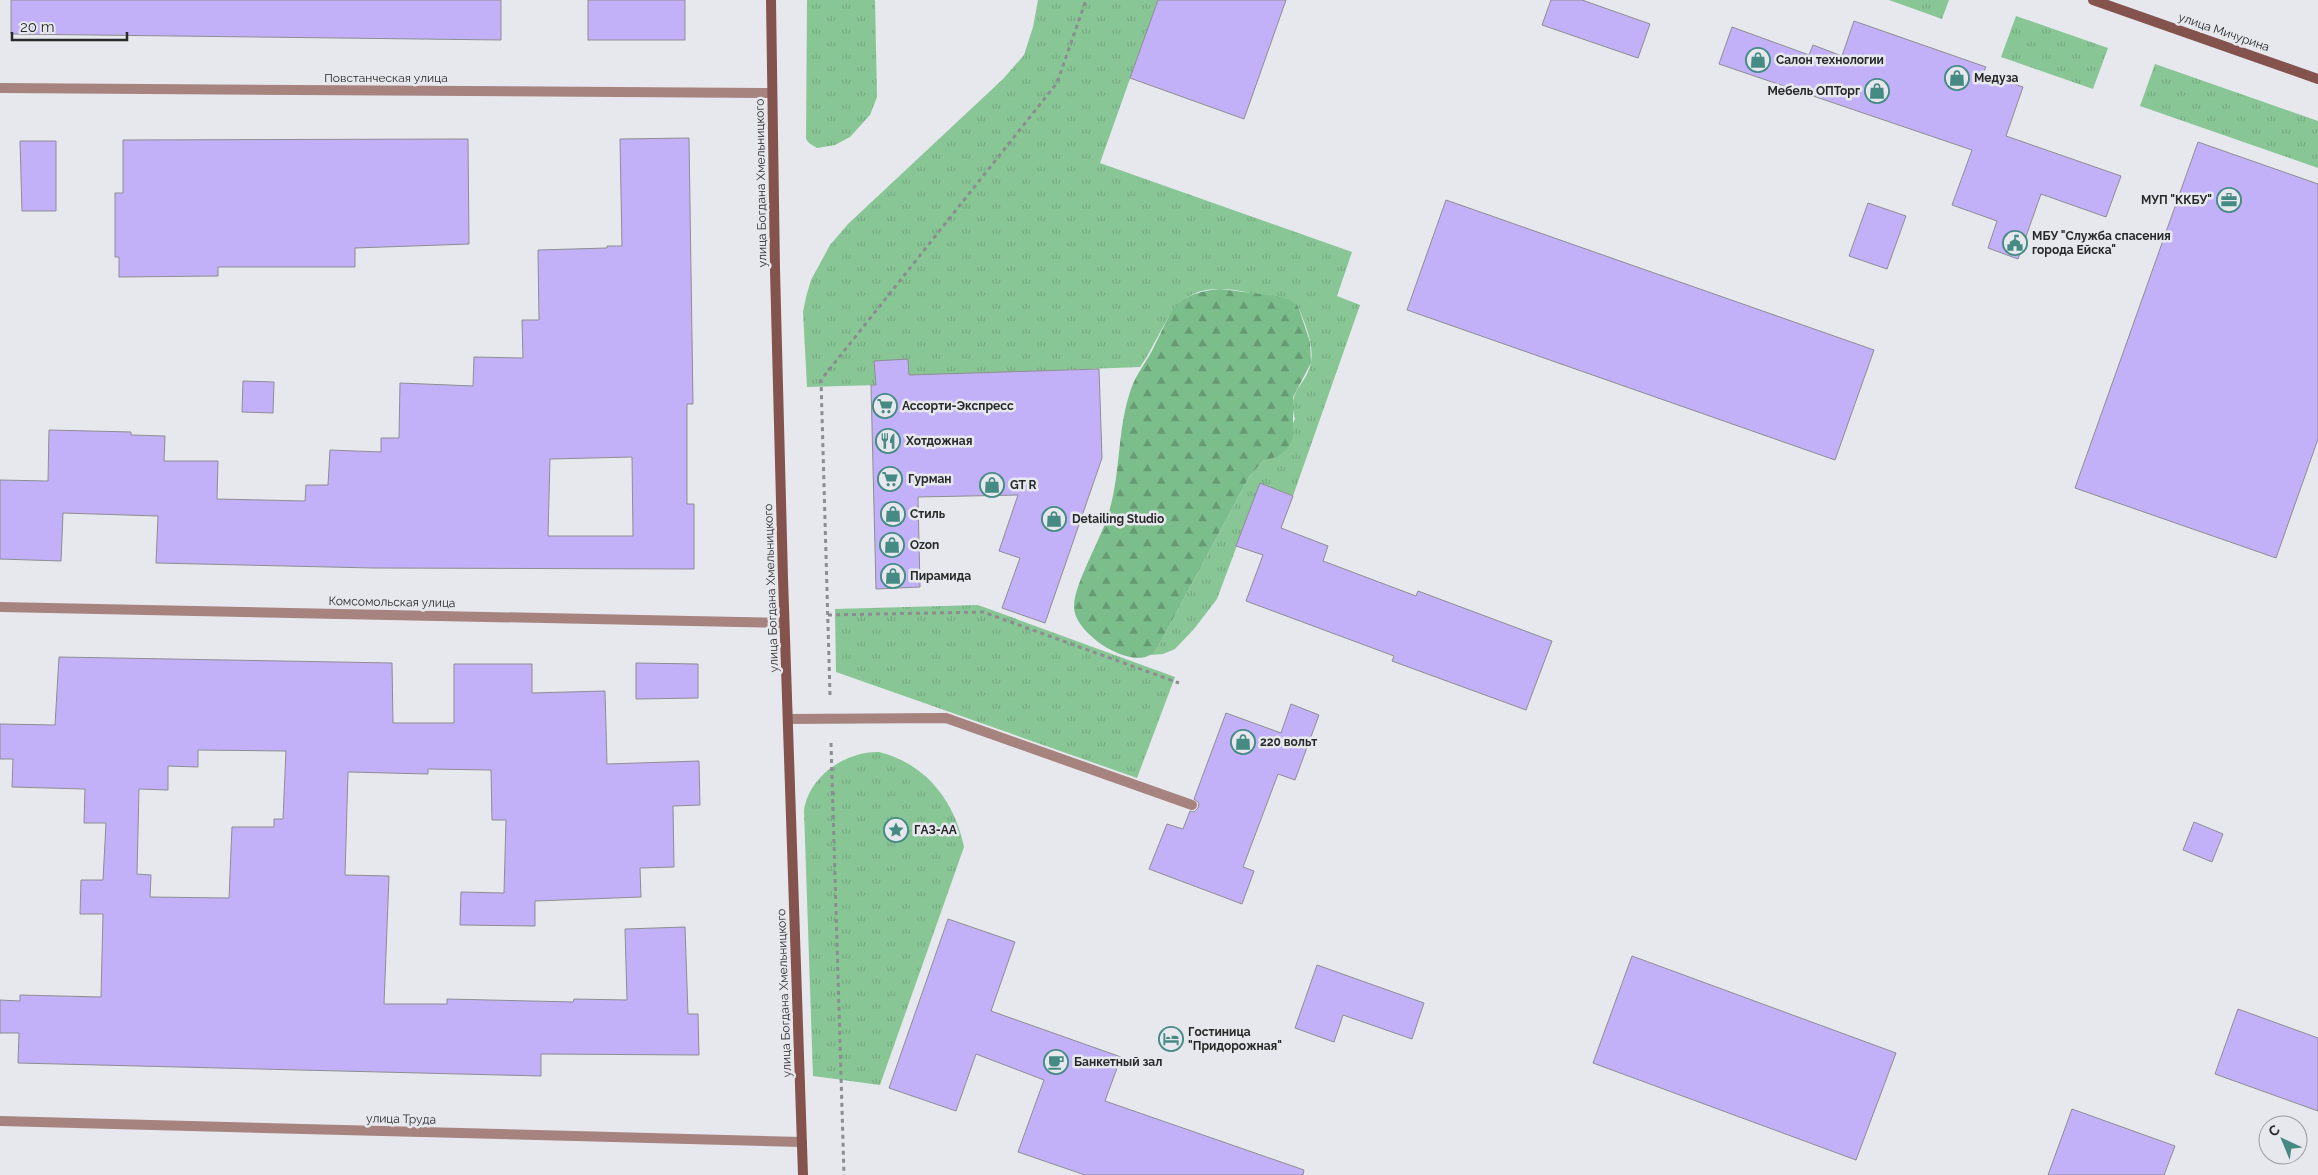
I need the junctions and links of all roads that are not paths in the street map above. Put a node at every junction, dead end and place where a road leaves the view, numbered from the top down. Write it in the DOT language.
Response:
graph roads {
  1 [pos="771,0"];
  2 [pos="2093,0"];
  3 [pos="2318,78"];
  4 [pos="0,88"];
  5 [pos="772,93"];
  6 [pos="0,607"];
  7 [pos="784,623"];
  8 [pos="788,719"];
  9 [pos="1192,805"];
  10 [pos="0,1121"];
  11 [pos="802,1142"];
  12 [pos="803,1175"];
  1 -- 5 [label="main road, улица Богдана Хмельницкого"];
  2 -- 3 [label="main road, улица Мичурина"];
  4 -- 5 [label="street, Повстанческая улица"];
  5 -- 7 [label="main road, улица Богдана Хмельницкого"];
  6 -- 7 [label="street, Комсомольская улица"];
  7 -- 8 [label="main road, улица Богдана Хмельницкого"];
  8 -- 9 [label="street"];
  8 -- 11 [label="main road, улица Богдана Хмельницкого"];
  10 -- 11 [label="street, улица Труда"];
  11 -- 12 [label="main road, улица Богдана Хмельницкого"];
}
